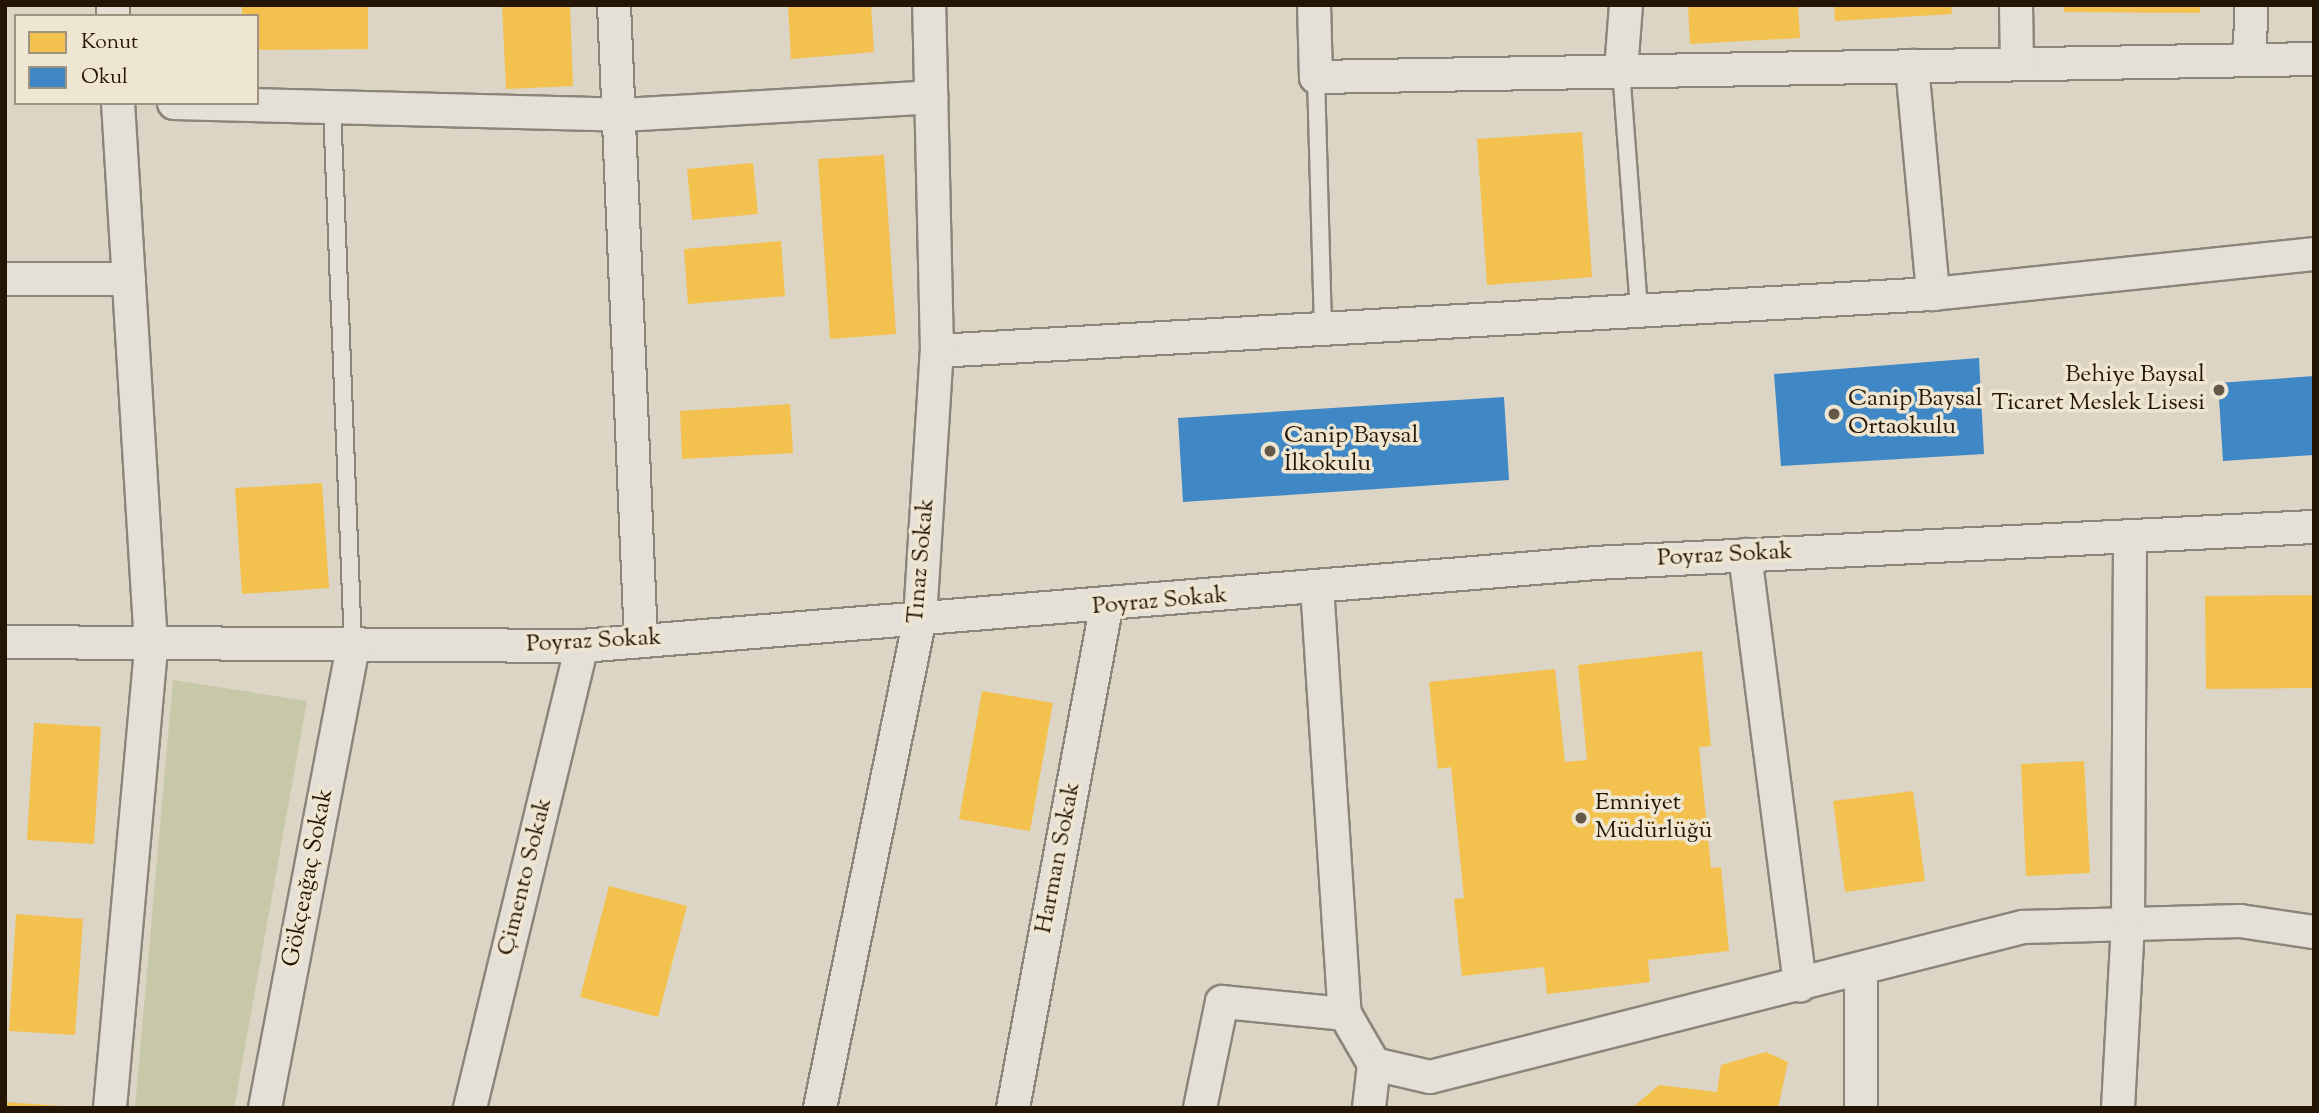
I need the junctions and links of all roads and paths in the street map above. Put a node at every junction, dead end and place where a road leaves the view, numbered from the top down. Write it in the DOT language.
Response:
graph roads {
  1 [pos="614,5"];
  2 [pos="929,5"];
  3 [pos="1314,5"];
  4 [pos="1626,5"];
  5 [pos="2016,5"];
  6 [pos="2251,5"];
  7 [pos="2314,59"];
  8 [pos="2250,60"];
  9 [pos="2017,62"];
  10 [pos="1912,66"];
  11 [pos="1621,70"];
  12 [pos="1316,77"];
  13 [pos="931,97"];
  14 [pos="118,105"];
  15 [pos="253,105"];
  16 [pos="332,107"];
  17 [pos="623,115"];
  18 [pos="2314,254"];
  19 [pos="5,279"];
  20 [pos="129,279"];
  21 [pos="1933,294"];
  22 [pos="1639,311"];
  23 [pos="1322,329"];
  24 [pos="937,352"];
  25 [pos="2314,527"];
  26 [pos="2130,536"];
  27 [pos="1745,555"];
  28 [pos="1317,586"];
  29 [pos="1106,608"];
  30 [pos="920,618"];
  31 [pos="641,641"];
  32 [pos="5,642"];
  33 [pos="151,645"];
  34 [pos="582,646"];
  35 [pos="353,648"];
  36 [pos="2128,924"];
  37 [pos="2314,932"];
  38 [pos="1861,970"];
  39 [pos="1800,986"];
  40 [pos="1345,1014"];
  41 [pos="1374,1064"];
  42 [pos="110,1108"];
  43 [pos="265,1108"];
  44 [pos="470,1108"];
  45 [pos="820,1108"];
  46 [pos="1013,1108"];
  47 [pos="1200,1108"];
  48 [pos="1369,1108"];
  49 [pos="1861,1108"];
  50 [pos="2118,1108"];
  1 -- 17 [label="street"];
  2 -- 13 [label="street, Tınaz Sokak"];
  3 -- 12 [label="street"];
  4 -- 11 [label="street"];
  5 -- 9 [label="street"];
  6 -- 8 [label="street"];
  7 -- 8 [label="street"];
  8 -- 9 [label="street"];
  9 -- 10 [label="street"];
  10 -- 11 [label="street"];
  10 -- 21 [label="street"];
  11 -- 12 [label="street"];
  11 -- 22 [label="lane"];
  12 -- 23 [label="lane"];
  13 -- 17 [label="street"];
  13 -- 24 [label="street, Tınaz Sokak"];
  14 -- 20 [label="street"];
  15 -- 16 [label="street"];
  16 -- 17 [label="street"];
  16 -- 35 [label="lane"];
  17 -- 31 [label="street"];
  18 -- 21 [label="street"];
  19 -- 20 [label="street"];
  20 -- 33 [label="street"];
  21 -- 22 [label="street"];
  22 -- 23 [label="street"];
  23 -- 24 [label="street"];
  24 -- 30 [label="street, Tınaz Sokak"];
  25 -- 26 [label="street, Poyraz Sokak"];
  26 -- 27 [label="street, Poyraz Sokak"];
  26 -- 36 [label="street"];
  27 -- 28 [label="street, Poyraz Sokak"];
  27 -- 39 [label="street"];
  28 -- 29 [label="street, Poyraz Sokak"];
  28 -- 40 [label="street"];
  29 -- 30 [label="street, Poyraz Sokak"];
  29 -- 46 [label="street, Harman Sokak"];
  30 -- 31 [label="street, Poyraz Sokak"];
  30 -- 45 [label="street, Tınaz Sokak"];
  31 -- 34 [label="street, Poyraz Sokak"];
  32 -- 33 [label="street, Poyraz Sokak"];
  33 -- 35 [label="street, Poyraz Sokak"];
  33 -- 42 [label="street"];
  34 -- 35 [label="street, Poyraz Sokak"];
  34 -- 44 [label="street, Çimento Sokak"];
  35 -- 43 [label="street, Gökçeağaç Sokak"];
  36 -- 37 [label="street"];
  36 -- 38 [label="street"];
  36 -- 50 [label="street"];
  38 -- 39 [label="street"];
  38 -- 49 [label="street"];
  39 -- 41 [label="street"];
  40 -- 41 [label="street"];
  40 -- 47 [label="street"];
  41 -- 48 [label="street"];
}
